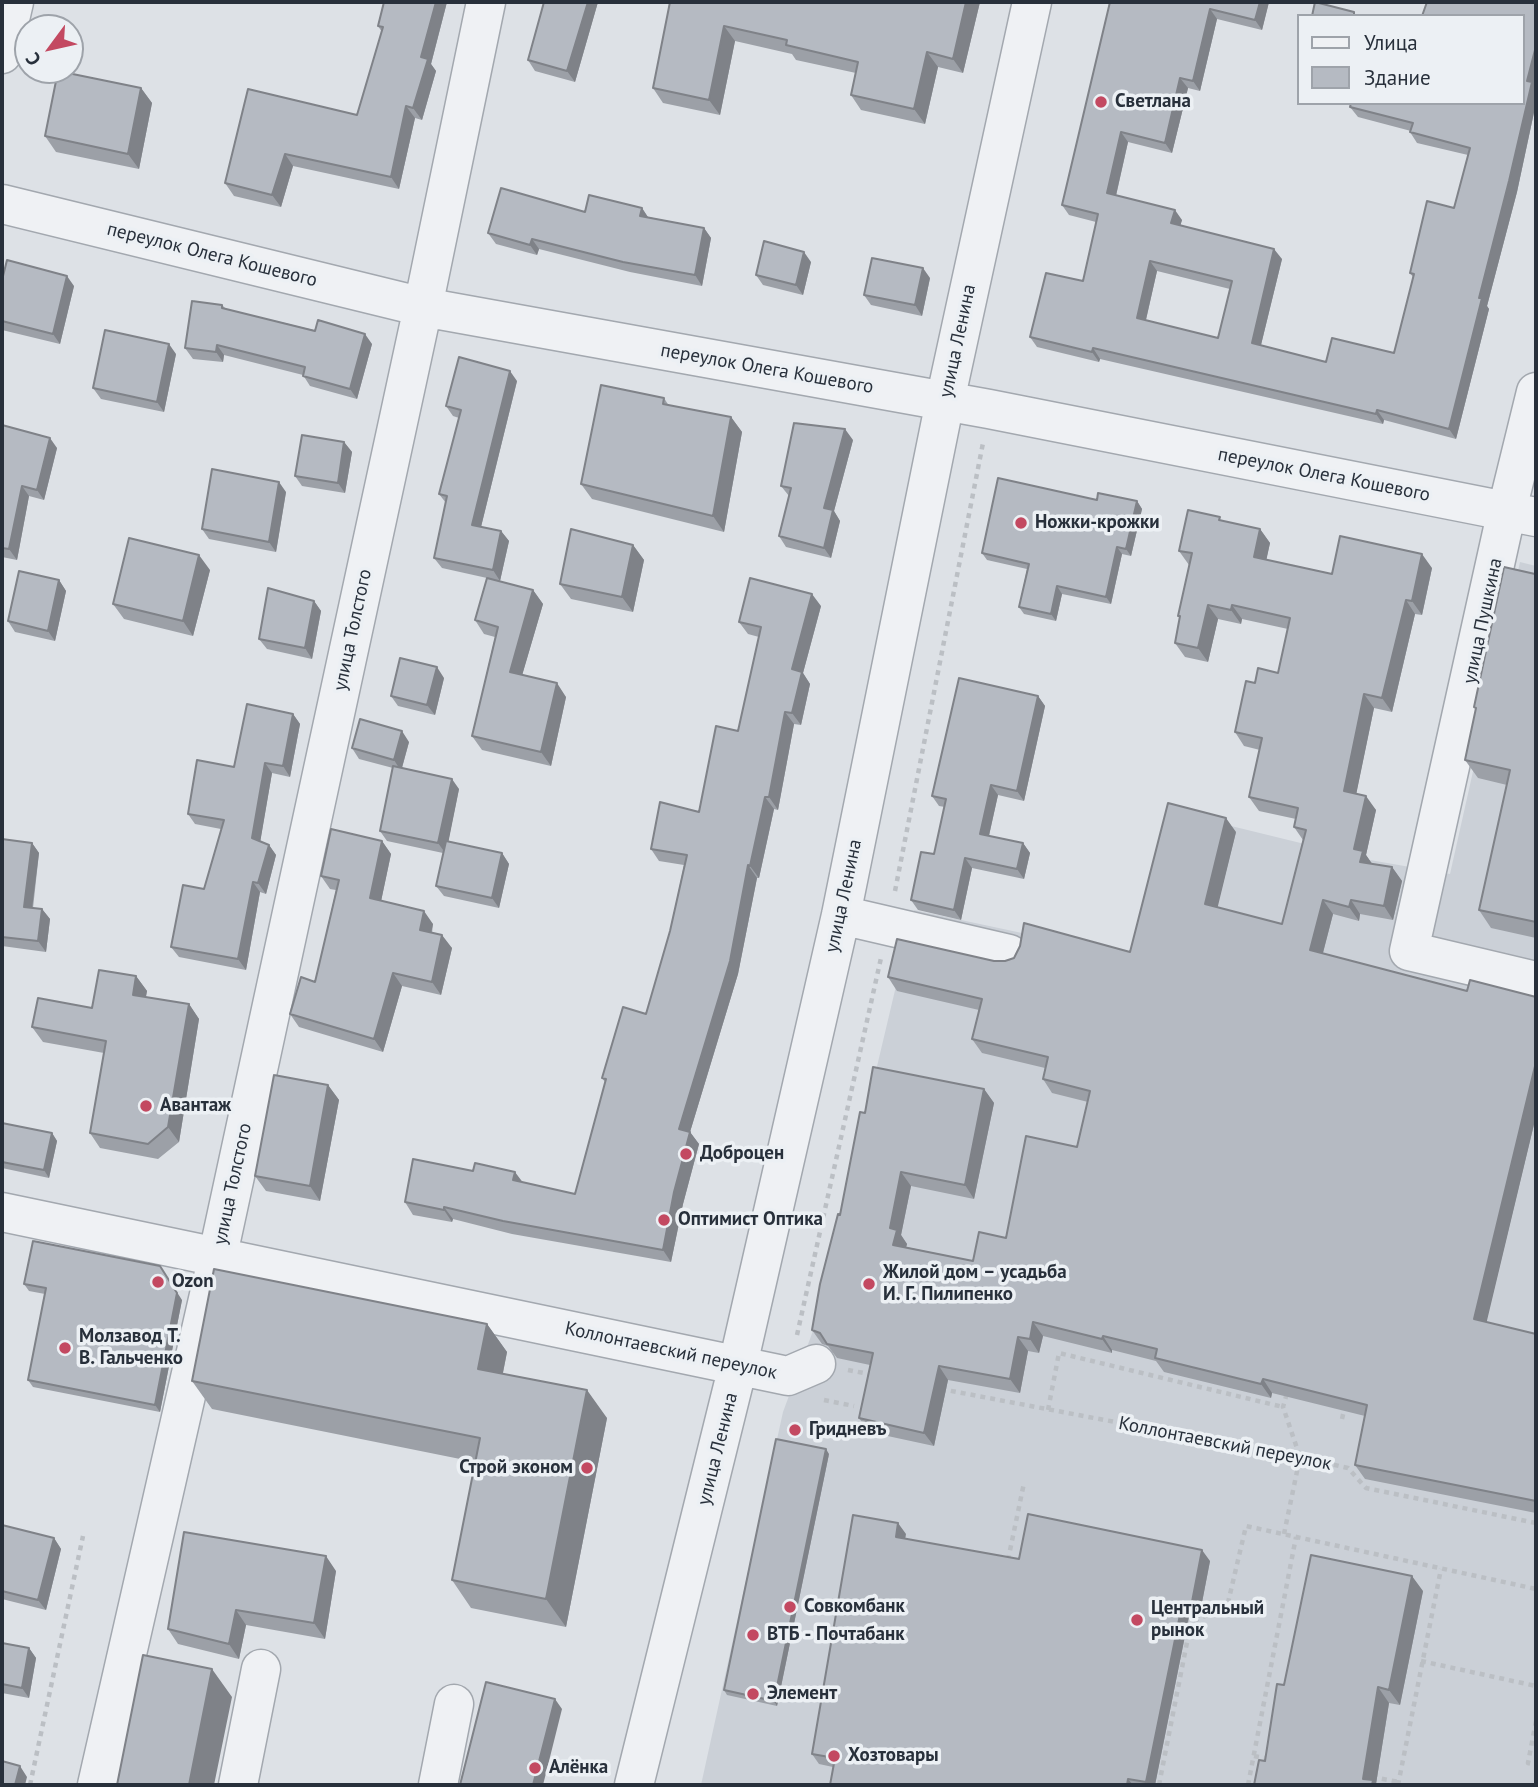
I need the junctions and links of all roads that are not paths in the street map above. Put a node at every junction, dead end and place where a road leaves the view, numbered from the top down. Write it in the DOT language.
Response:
graph roads {
  1 [pos="13,2"];
  2 [pos="486,2"];
  3 [pos="1032,2"];
  4 [pos="2,54"];
  5 [pos="2,204"];
  6 [pos="423,307"];
  7 [pos="1536,392"];
  8 [pos="945,401"];
  9 [pos="1522,513"];
  10 [pos="841,915"];
  11 [pos="1009,954"];
  12 [pos="1536,981"];
  13 [pos="2,1212"];
  14 [pos="217,1258"];
  15 [pos="817,1364"];
  16 [pos="737,1366"];
  17 [pos="261,1669"];
  18 [pos="454,1704"];
  19 [pos="97,1785"];
  20 [pos="237,1785"];
  21 [pos="438,1785"];
  22 [pos="634,1785"];
  1 -- 4 [label="street"];
  2 -- 6 [label="street, улица Толстого"];
  3 -- 8 [label="street, улица Ленина"];
  5 -- 6 [label="street, переулок Олега Кошевого"];
  6 -- 8 [label="street, переулок Олега Кошевого"];
  6 -- 14 [label="street, улица Толстого"];
  7 -- 9 [label="street, улица Пушкина"];
  8 -- 9 [label="street, переулок Олега Кошевого"];
  8 -- 10 [label="street, улица Ленина"];
  9 -- 12 [label="street, улица Пушкина"];
  10 -- 11 [label="street"];
  10 -- 16 [label="street, улица Ленина"];
  13 -- 14 [label="street, Коллонтаевский переулок"];
  14 -- 16 [label="street, Коллонтаевский переулок"];
  14 -- 19 [label="street, улица Толстого"];
  15 -- 16 [label="street, Коллонтаевский переулок"];
  16 -- 22 [label="street, улица Ленина"];
  17 -- 20 [label="street"];
  18 -- 21 [label="street"];
}
